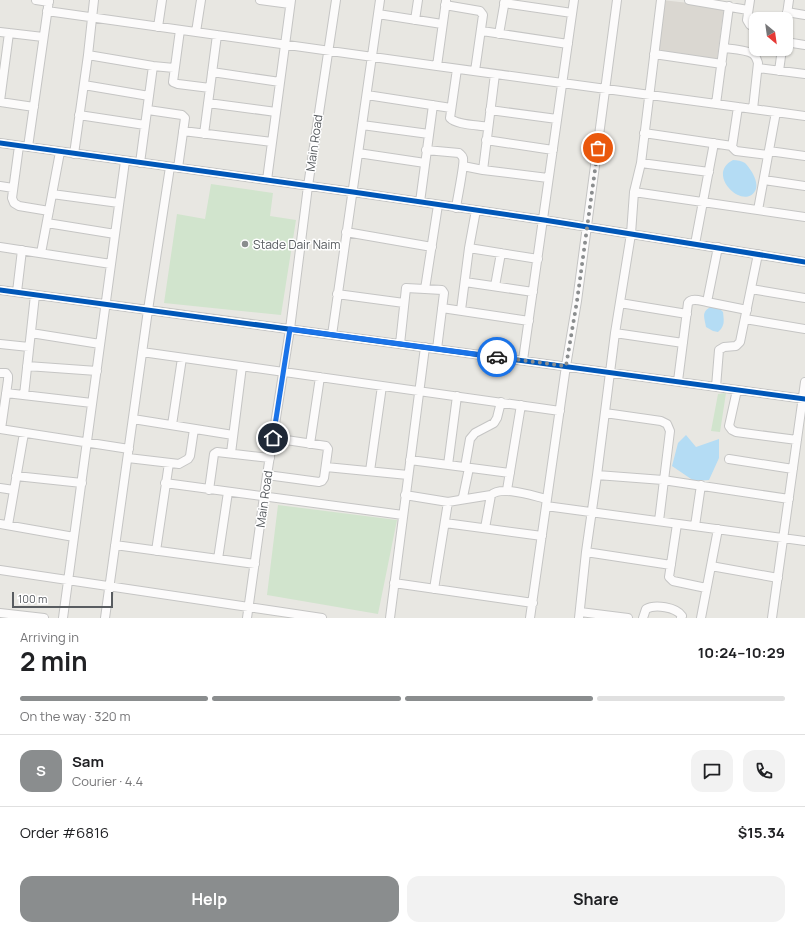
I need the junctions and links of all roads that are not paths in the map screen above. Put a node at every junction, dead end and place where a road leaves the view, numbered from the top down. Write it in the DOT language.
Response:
graph roads {
  1 [pos="36,0"];
  2 [pos="94,0"];
  3 [pos="162,0"];
  4 [pos="201,0"];
  5 [pos="260,0"];
  6 [pos="336,0"];
  7 [pos="380,0"];
  8 [pos="418,0"];
  9 [pos="574,0"];
  10 [pos="617,0"];
  11 [pos="661,0"];
  12 [pos="689,0"];
  13 [pos="750,0"];
  14 [pos="789,0"];
  15 [pos="49,1"];
  16 [pos="291,2"];
  17 [pos="505,2"];
  18 [pos="446,3"];
  19 [pos="729,6"];
  20 [pos="748,10"];
  21 [pos="47,11"];
  22 [pos="787,12"];
  23 [pos="572,13"];
  24 [pos="793,13"];
  25 [pos="378,14"];
  26 [pos="805,15"];
  27 [pos="92,17"];
  28 [pos="415,20"];
  29 [pos="749,23"];
  30 [pos="442,24"];
  31 [pos="158,27"];
  32 [pos="180,30"];
  33 [pos="482,31"];
  34 [pos="0,32"];
  35 [pos="196,32"];
  36 [pos="9,33"];
  37 [pos="499,34"];
  38 [pos="217,35"];
  39 [pos="43,37"];
  40 [pos="793,43"];
  41 [pos="285,44"];
  42 [pos="568,44"];
  43 [pos="805,45"];
  44 [pos="724,48"];
  45 [pos="327,50"];
  46 [pos="654,54"];
  47 [pos="88,55"];
  48 [pos="781,56"];
  49 [pos="372,57"];
  50 [pos="722,64"];
  51 [pos="153,66"];
  52 [pos="437,66"];
  53 [pos="2,68"];
  54 [pos="174,68"];
  55 [pos="758,68"];
  56 [pos="457,69"];
  57 [pos="475,71"];
  58 [pos="779,71"];
  59 [pos="212,72"];
  60 [pos="496,74"];
  61 [pos="805,74"];
  62 [pos="280,82"];
  63 [pos="562,83"];
  64 [pos="84,85"];
  65 [pos="210,88"];
  66 [pos="604,89"];
  67 [pos="366,95"];
  68 [pos="649,95"];
  69 [pos="149,96"];
  70 [pos="0,101"];
  71 [pos="208,103"];
  72 [pos="716,104"];
  73 [pos="433,105"];
  74 [pos="34,107"];
  75 [pos="738,107"];
  76 [pos="451,108"];
  77 [pos="753,109"];
  78 [pos="148,110"];
  79 [pos="490,110"];
  80 [pos="276,112"];
  81 [pos="776,112"];
  82 [pos="79,115"];
  83 [pos="805,116"];
  84 [pos="557,119"];
  85 [pos="146,125"];
  86 [pos="362,125"];
  87 [pos="488,127"];
  88 [pos="183,130"];
  89 [pos="644,133"];
  90 [pos="204,134"];
  91 [pos="429,134"];
  92 [pos="486,140"];
  93 [pos="272,142"];
  94 [pos="714,143"];
  95 [pos="0,144"];
  96 [pos="19,146"];
  97 [pos="732,146"];
  98 [pos="28,147"];
  99 [pos="426,150"];
  100 [pos="552,150"];
  101 [pos="60,152"];
  102 [pos="358,153"];
  103 [pos="768,153"];
  104 [pos="74,154"];
  105 [pos="805,156"];
  106 [pos="125,161"];
  107 [pos="140,163"];
  108 [pos="425,163"];
  109 [pos="640,164"];
  110 [pos="463,166"];
  111 [pos="174,167"];
  112 [pos="482,170"];
  113 [pos="709,172"];
  114 [pos="548,178"];
  115 [pos="267,180"];
  116 [pos="764,180"];
  117 [pos="0,186"];
  118 [pos="308,186"];
  119 [pos="805,186"];
  120 [pos="13,188"];
  121 [pos="353,192"];
  122 [pos="634,192"];
  123 [pos="52,194"];
  124 [pos="420,202"];
  125 [pos="702,202"];
  126 [pos="119,203"];
  127 [pos="438,205"];
  128 [pos="456,208"];
  129 [pos="476,210"];
  130 [pos="758,210"];
  131 [pos="49,211"];
  132 [pos="805,217"];
  133 [pos="544,220"];
  134 [pos="47,223"];
  135 [pos="587,226"];
  136 [pos="346,232"];
  137 [pos="115,234"];
  138 [pos="631,234"];
  139 [pos="695,244"];
  140 [pos="0,247"];
  141 [pos="432,247"];
  142 [pos="718,247"];
  143 [pos="469,248"];
  144 [pos="22,250"];
  145 [pos="41,253"];
  146 [pos="501,253"];
  147 [pos="758,254"];
  148 [pos="538,259"];
  149 [pos="805,262"];
  150 [pos="111,264"];
  151 [pos="465,282"];
  152 [pos="495,286"];
  153 [pos="426,289"];
  154 [pos="751,289"];
  155 [pos="0,290"];
  156 [pos="17,292"];
  157 [pos="533,292"];
  158 [pos="337,294"];
  159 [pos="35,295"];
  160 [pos="805,298"];
  161 [pos="707,302"];
  162 [pos="404,303"];
  163 [pos="620,303"];
  164 [pos="106,304"];
  165 [pos="442,308"];
  166 [pos="148,310"];
  167 [pos="461,310"];
  168 [pos="747,310"];
  169 [pos="687,314"];
  170 [pos="745,319"];
  171 [pos="528,321"];
  172 [pos="290,329"];
  173 [pos="805,329"];
  174 [pos="614,332"];
  175 [pos="31,333"];
  176 [pos="332,335"];
  177 [pos="683,343"];
  178 [pos="0,344"];
  179 [pos="100,344"];
  180 [pos="400,344"];
  181 [pos="29,346"];
  182 [pos="425,347"];
  183 [pos="437,349"];
  184 [pos="142,352"];
  185 [pos="182,358"];
  186 [pos="523,360"];
  187 [pos="27,366"];
  188 [pos="242,366"];
  189 [pos="566,366"];
  190 [pos="97,371"];
  191 [pos="0,372"];
  192 [pos="284,372"];
  193 [pos="610,373"];
  194 [pos="320,377"];
  195 [pos="678,381"];
  196 [pos="805,382"];
  197 [pos="382,386"];
  198 [pos="716,387"];
  199 [pos="419,390"];
  200 [pos="737,390"];
  201 [pos="6,393"];
  202 [pos="24,395"];
  203 [pos="456,396"];
  204 [pos="804,399"];
  205 [pos="500,402"];
  206 [pos="92,403"];
  207 [pos="521,405"];
  208 [pos="560,411"];
  209 [pos="605,413"];
  210 [pos="133,419"];
  211 [pos="172,425"];
  212 [pos="1,429"];
  213 [pos="194,429"];
  214 [pos="24,433"];
  215 [pos="233,435"];
  216 [pos="273,438"];
  217 [pos="797,440"];
  218 [pos="87,443"];
  219 [pos="310,444"];
  220 [pos="128,453"];
  221 [pos="231,453"];
  222 [pos="270,458"];
  223 [pos="729,459"];
  224 [pos="410,460"];
  225 [pos="169,463"];
  226 [pos="448,465"];
  227 [pos="326,467"];
  228 [pos="467,467"];
  229 [pos="793,468"];
  230 [pos="370,471"];
  231 [pos="510,473"];
  232 [pos="267,475"];
  233 [pos="408,475"];
  234 [pos="597,475"];
  235 [pos="16,476"];
  236 [pos="663,480"];
  237 [pos="82,483"];
  238 [pos="165,483"];
  239 [pos="701,485"];
  240 [pos="0,488"];
  241 [pos="14,490"];
  242 [pos="209,490"];
  243 [pos="507,490"];
  244 [pos="228,492"];
  245 [pos="405,495"];
  246 [pos="491,495"];
  247 [pos="264,498"];
  248 [pos="789,499"];
  249 [pos="460,500"];
  250 [pos="448,502"];
  251 [pos="547,502"];
  252 [pos="591,512"];
  253 [pos="403,515"];
  254 [pos="659,521"];
  255 [pos="445,523"];
  256 [pos="677,524"];
  257 [pos="4,525"];
  258 [pos="695,526"];
  259 [pos="485,528"];
  260 [pos="718,529"];
  261 [pos="542,536"];
  262 [pos="74,537"];
  263 [pos="784,538"];
  264 [pos="805,540"];
  265 [pos="115,545"];
  266 [pos="156,550"];
  267 [pos="586,552"];
  268 [pos="218,559"];
  269 [pos="255,564"];
  270 [pos="671,565"];
  271 [pos="710,566"];
  272 [pos="0,570"];
  273 [pos="778,578"];
  274 [pos="68,581"];
  275 [pos="394,583"];
  276 [pos="109,587"];
  277 [pos="706,588"];
  278 [pos="434,589"];
  279 [pos="533,603"];
  280 [pos="249,607"];
  281 [pos="0,613"];
  282 [pos="579,615"];
  283 [pos="294,616"];
  284 [pos="44,618"];
  285 [pos="63,618"];
  286 [pos="105,618"];
  287 [pos="247,618"];
  288 [pos="322,618"];
  289 [pos="390,618"];
  290 [pos="530,618"];
  291 [pos="628,618"];
  292 [pos="644,618"];
  293 [pos="682,618"];
  294 [pos="701,618"];
  295 [pos="772,618"];
  1 -- 15 [label="street"];
  2 -- 27 [label="street"];
  3 -- 31 [label="street"];
  4 -- 35 [label="street"];
  5 -- 16 [label="street"];
  6 -- 45 [label="street, Main Road"];
  7 -- 25 [label="street"];
  8 -- 28 [label="street"];
  9 -- 23 [label="street"];
  10 -- 66 [label="street"];
  11 -- 46 [label="street"];
  12 -- 19 [label="street"];
  13 -- 20 [label="street"];
  14 -- 22 [label="street"];
  15 -- 21 [label="street"];
  16 -- 41 [label="street"];
  17 -- 23 [label="street"];
  17 -- 37 [label="street"];
  18 -- 30 [label="street"];
  18 -- 33 [label="street"];
  19 -- 20 [label="street"];
  19 -- 44 [label="street"];
  20 -- 29 [label="street"];
  21 -- 27 [label="street"];
  21 -- 39 [label="street"];
  23 -- 42 [label="street"];
  24 -- 26 [label="street"];
  25 -- 28 [label="street"];
  25 -- 49 [label="street"];
  27 -- 31 [label="street"];
  27 -- 47 [label="street"];
  28 -- 30 [label="street"];
  30 -- 52 [label="street"];
  31 -- 32 [label="street"];
  32 -- 35 [label="street"];
  32 -- 54 [label="street"];
  33 -- 37 [label="street"];
  33 -- 57 [label="street"];
  34 -- 36 [label="street"];
  35 -- 38 [label="street"];
  36 -- 39 [label="street"];
  36 -- 53 [label="street"];
  37 -- 42 [label="street"];
  38 -- 41 [label="street"];
  38 -- 59 [label="street"];
  39 -- 74 [label="street"];
  40 -- 43 [label="street"];
  41 -- 45 [label="street"];
  41 -- 62 [label="street"];
  42 -- 63 [label="street"];
  44 -- 50 [label="street"];
  44 -- 55 [label="street"];
  45 -- 49 [label="street"];
  45 -- 118 [label="street, Main Road"];
  46 -- 50 [label="street"];
  46 -- 68 [label="street"];
  47 -- 51 [label="street"];
  47 -- 64 [label="street"];
  48 -- 58 [label="street"];
  49 -- 52 [label="street"];
  49 -- 67 [label="street"];
  50 -- 72 [label="street"];
  51 -- 54 [label="street"];
  51 -- 69 [label="street"];
  52 -- 56 [label="street"];
  53 -- 70 [label="street"];
  54 -- 65 [label="street"];
  55 -- 58 [label="street"];
  55 -- 77 [label="street"];
  56 -- 57 [label="street"];
  56 -- 76 [label="street"];
  57 -- 60 [label="street"];
  58 -- 61 [label="street"];
  59 -- 62 [label="street"];
  59 -- 65 [label="street"];
  60 -- 63 [label="street"];
  60 -- 79 [label="street"];
  62 -- 80 [label="street"];
  63 -- 66 [label="street"];
  63 -- 84 [label="street"];
  64 -- 69 [label="street"];
  64 -- 82 [label="street"];
  65 -- 71 [label="street"];
  66 -- 68 [label="street"];
  66 -- 135 [label="street"];
  67 -- 73 [label="street"];
  67 -- 86 [label="street"];
  68 -- 72 [label="street"];
  68 -- 89 [label="street"];
  69 -- 78 [label="street"];
  70 -- 74 [label="street"];
  71 -- 80 [label="street"];
  71 -- 90 [label="street"];
  72 -- 75 [label="street"];
  73 -- 76 [label="street"];
  73 -- 91 [label="street"];
  74 -- 98 [label="street"];
  75 -- 77 [label="street"];
  75 -- 97 [label="street"];
  76 -- 87 [label="street"];
  77 -- 81 [label="street"];
  78 -- 85 [label="street"];
  78 -- 88 [label="street"];
  79 -- 84 [label="street"];
  79 -- 87 [label="street"];
  80 -- 93 [label="street"];
  81 -- 83 [label="street"];
  81 -- 103 [label="street"];
  82 -- 85 [label="street"];
  82 -- 104 [label="street"];
  84 -- 100 [label="street"];
  85 -- 107 [label="street"];
  86 -- 91 [label="street"];
  86 -- 102 [label="street"];
  87 -- 92 [label="street"];
  88 -- 90 [label="street"];
  88 -- 111 [label="street"];
  89 -- 94 [label="street"];
  89 -- 109 [label="street"];
  90 -- 93 [label="street"];
  91 -- 99 [label="street"];
  92 -- 100 [label="street"];
  92 -- 112 [label="street"];
  93 -- 115 [label="street"];
  94 -- 97 [label="street"];
  94 -- 113 [label="street"];
  95 -- 96 [label="street"];
  96 -- 98 [label="street"];
  96 -- 120 [label="street"];
  97 -- 103 [label="street"];
  98 -- 101 [label="street"];
  99 -- 108 [label="street"];
  99 -- 110 [label="street"];
  100 -- 114 [label="street"];
  101 -- 104 [label="street"];
  101 -- 123 [label="street"];
  102 -- 108 [label="street"];
  102 -- 121 [label="street"];
  103 -- 105 [label="street"];
  103 -- 116 [label="street"];
  104 -- 106 [label="street"];
  106 -- 107 [label="street"];
  106 -- 126 [label="street"];
  107 -- 111 [label="street"];
  108 -- 124 [label="street"];
  109 -- 113 [label="street"];
  109 -- 122 [label="street"];
  110 -- 112 [label="street"];
  110 -- 128 [label="street"];
  111 -- 115 [label="street"];
  111 -- 166 [label="street"];
  112 -- 114 [label="street"];
  113 -- 125 [label="street"];
  114 -- 133 [label="street"];
  115 -- 118 [label="street"];
  116 -- 119 [label="street"];
  116 -- 130 [label="street"];
  117 -- 120 [label="street"];
  118 -- 121 [label="street"];
  118 -- 172 [label="street, Main Road"];
  120 -- 131 [label="street"];
  121 -- 124 [label="street"];
  121 -- 136 [label="street"];
  122 -- 125 [label="street"];
  122 -- 138 [label="street"];
  123 -- 126 [label="street"];
  123 -- 131 [label="street"];
  124 -- 127 [label="street"];
  125 -- 130 [label="street"];
  125 -- 139 [label="street"];
  126 -- 137 [label="street"];
  127 -- 128 [label="street"];
  127 -- 141 [label="street"];
  128 -- 129 [label="street"];
  129 -- 133 [label="street"];
  129 -- 143 [label="street"];
  130 -- 132 [label="street"];
  131 -- 134 [label="street"];
  133 -- 135 [label="street"];
  133 -- 148 [label="street"];
  134 -- 137 [label="street"];
  134 -- 145 [label="street"];
  135 -- 138 [label="street"];
  135 -- 189 [label="street"];
  136 -- 141 [label="street"];
  136 -- 158 [label="street"];
  137 -- 150 [label="street"];
  138 -- 139 [label="street"];
  138 -- 163 [label="street"];
  139 -- 142 [label="street"];
  140 -- 144 [label="street"];
  141 -- 153 [label="street"];
  142 -- 147 [label="street"];
  142 -- 161 [label="street"];
  143 -- 146 [label="street"];
  143 -- 151 [label="street"];
  144 -- 145 [label="street"];
  144 -- 156 [label="street"];
  145 -- 150 [label="street"];
  146 -- 148 [label="street"];
  146 -- 152 [label="street"];
  147 -- 149 [label="street"];
  147 -- 154 [label="street"];
  148 -- 157 [label="street"];
  150 -- 164 [label="street"];
  151 -- 152 [label="street"];
  151 -- 167 [label="street"];
  152 -- 157 [label="street"];
  153 -- 162 [label="street"];
  153 -- 165 [label="street"];
  154 -- 160 [label="street"];
  154 -- 168 [label="street"];
  155 -- 156 [label="street"];
  156 -- 159 [label="street"];
  157 -- 171 [label="street"];
  158 -- 162 [label="street"];
  158 -- 176 [label="street"];
  159 -- 164 [label="street"];
  159 -- 175 [label="street"];
  161 -- 168 [label="street"];
  161 -- 169 [label="street"];
  162 -- 180 [label="street"];
  163 -- 169 [label="street"];
  163 -- 174 [label="street"];
  164 -- 166 [label="street"];
  164 -- 179 [label="street"];
  165 -- 167 [label="street"];
  165 -- 183 [label="street"];
  166 -- 172 [label="street"];
  166 -- 184 [label="street"];
  167 -- 171 [label="street"];
  168 -- 170 [label="street"];
  169 -- 177 [label="street"];
  170 -- 173 [label="street"];
  170 -- 198 [label="street"];
  171 -- 186 [label="street"];
  172 -- 176 [label="street"];
  172 -- 192 [label="street, Main Road"];
  174 -- 177 [label="street"];
  174 -- 193 [label="street"];
  175 -- 179 [label="street"];
  175 -- 181 [label="street"];
  176 -- 180 [label="street"];
  177 -- 195 [label="street"];
  178 -- 181 [label="street"];
  179 -- 190 [label="street"];
  180 -- 182 [label="street"];
  181 -- 187 [label="street"];
  182 -- 183 [label="street"];
  182 -- 199 [label="street"];
  183 -- 186 [label="street"];
  184 -- 185 [label="street"];
  184 -- 210 [label="street"];
  185 -- 188 [label="street"];
  185 -- 211 [label="street"];
  186 -- 189 [label="street"];
  187 -- 190 [label="street"];
  187 -- 202 [label="street"];
  188 -- 192 [label="street"];
  188 -- 215 [label="street"];
  189 -- 193 [label="street"];
  189 -- 208 [label="street"];
  190 -- 206 [label="street"];
  191 -- 201 [label="street"];
  192 -- 194 [label="street"];
  192 -- 216 [label="street, Main Road"];
  193 -- 195 [label="street"];
  193 -- 209 [label="street"];
  194 -- 197 [label="street"];
  194 -- 219 [label="street"];
  195 -- 198 [label="street"];
  196 -- 204 [label="street"];
  197 -- 199 [label="street"];
  197 -- 230 [label="street"];
  198 -- 200 [label="street"];
  199 -- 203 [label="street"];
  199 -- 224 [label="street"];
  200 -- 204 [label="street"];
  200 -- 217 [label="street"];
  201 -- 202 [label="street"];
  201 -- 212 [label="street"];
  202 -- 206 [label="street"];
  203 -- 205 [label="street"];
  203 -- 226 [label="street"];
  204 -- 217 [label="street"];
  205 -- 207 [label="street"];
  205 -- 228 [label="street"];
  206 -- 218 [label="street"];
  207 -- 208 [label="street"];
  207 -- 231 [label="street"];
  208 -- 251 [label="street"];
  209 -- 234 [label="street"];
  209 -- 236 [label="street"];
  210 -- 211 [label="street"];
  210 -- 220 [label="street"];
  211 -- 213 [label="street"];
  212 -- 214 [label="street"];
  213 -- 215 [label="street"];
  213 -- 225 [label="street"];
  214 -- 218 [label="street"];
  214 -- 235 [label="street"];
  215 -- 221 [label="street"];
  216 -- 219 [label="street"];
  216 -- 222 [label="street, Main Road"];
  217 -- 229 [label="street"];
  218 -- 220 [label="street"];
  218 -- 237 [label="street"];
  219 -- 227 [label="street"];
  220 -- 225 [label="street"];
  220 -- 265 [label="street"];
  221 -- 222 [label="street"];
  221 -- 242 [label="street"];
  222 -- 232 [label="street, Main Road"];
  223 -- 229 [label="street"];
  224 -- 226 [label="street"];
  224 -- 233 [label="street"];
  225 -- 238 [label="street"];
  226 -- 228 [label="street"];
  227 -- 230 [label="street"];
  227 -- 232 [label="street"];
  228 -- 231 [label="street"];
  228 -- 249 [label="street"];
  229 -- 248 [label="street"];
  230 -- 233 [label="street"];
  231 -- 243 [label="street"];
  232 -- 247 [label="street, Main Road"];
  233 -- 245 [label="street"];
  234 -- 236 [label="street"];
  234 -- 252 [label="street"];
  235 -- 237 [label="street"];
  235 -- 241 [label="street"];
  236 -- 239 [label="street"];
  236 -- 254 [label="street"];
  237 -- 262 [label="street"];
  238 -- 242 [label="street"];
  238 -- 266 [label="street"];
  239 -- 248 [label="street"];
  239 -- 258 [label="street"];
  240 -- 241 [label="street"];
  241 -- 257 [label="street"];
  242 -- 244 [label="street"];
  243 -- 246 [label="street"];
  243 -- 251 [label="street"];
  244 -- 247 [label="street"];
  244 -- 268 [label="street"];
  245 -- 250 [label="street"];
  245 -- 253 [label="street"];
  246 -- 249 [label="street"];
  246 -- 259 [label="street"];
  247 -- 253 [label="street"];
  247 -- 269 [label="street, Main Road"];
  248 -- 263 [label="street"];
  249 -- 250 [label="street"];
  250 -- 255 [label="street"];
  251 -- 252 [label="street"];
  251 -- 261 [label="street"];
  252 -- 254 [label="street"];
  252 -- 267 [label="street"];
  253 -- 275 [label="street"];
  254 -- 256 [label="street"];
  255 -- 259 [label="street"];
  255 -- 278 [label="street"];
  256 -- 258 [label="street"];
  256 -- 270 [label="street"];
  257 -- 262 [label="street"];
  258 -- 260 [label="street"];
  259 -- 261 [label="street"];
  260 -- 263 [label="street"];
  260 -- 271 [label="street"];
  261 -- 279 [label="street"];
  262 -- 274 [label="street"];
  263 -- 264 [label="street"];
  263 -- 273 [label="street"];
  265 -- 266 [label="street"];
  265 -- 276 [label="street"];
  266 -- 268 [label="street"];
  267 -- 270 [label="street"];
  267 -- 282 [label="street"];
  268 -- 269 [label="street"];
  269 -- 280 [label="street, Main Road"];
  270 -- 277 [label="street"];
  271 -- 273 [label="street"];
  271 -- 277 [label="street"];
  272 -- 274 [label="street"];
  273 -- 295 [label="street"];
  274 -- 276 [label="street"];
  274 -- 285 [label="street"];
  275 -- 278 [label="street"];
  275 -- 289 [label="street"];
  276 -- 280 [label="street"];
  276 -- 286 [label="street"];
  277 -- 294 [label="street"];
  278 -- 279 [label="street"];
  279 -- 290 [label="street"];
  280 -- 283 [label="street"];
  280 -- 287 [label="street, Main Road"];
  281 -- 284 [label="street"];
  282 -- 291 [label="street"];
  283 -- 288 [label="street"];
  292 -- 293 [label="street"];
}
